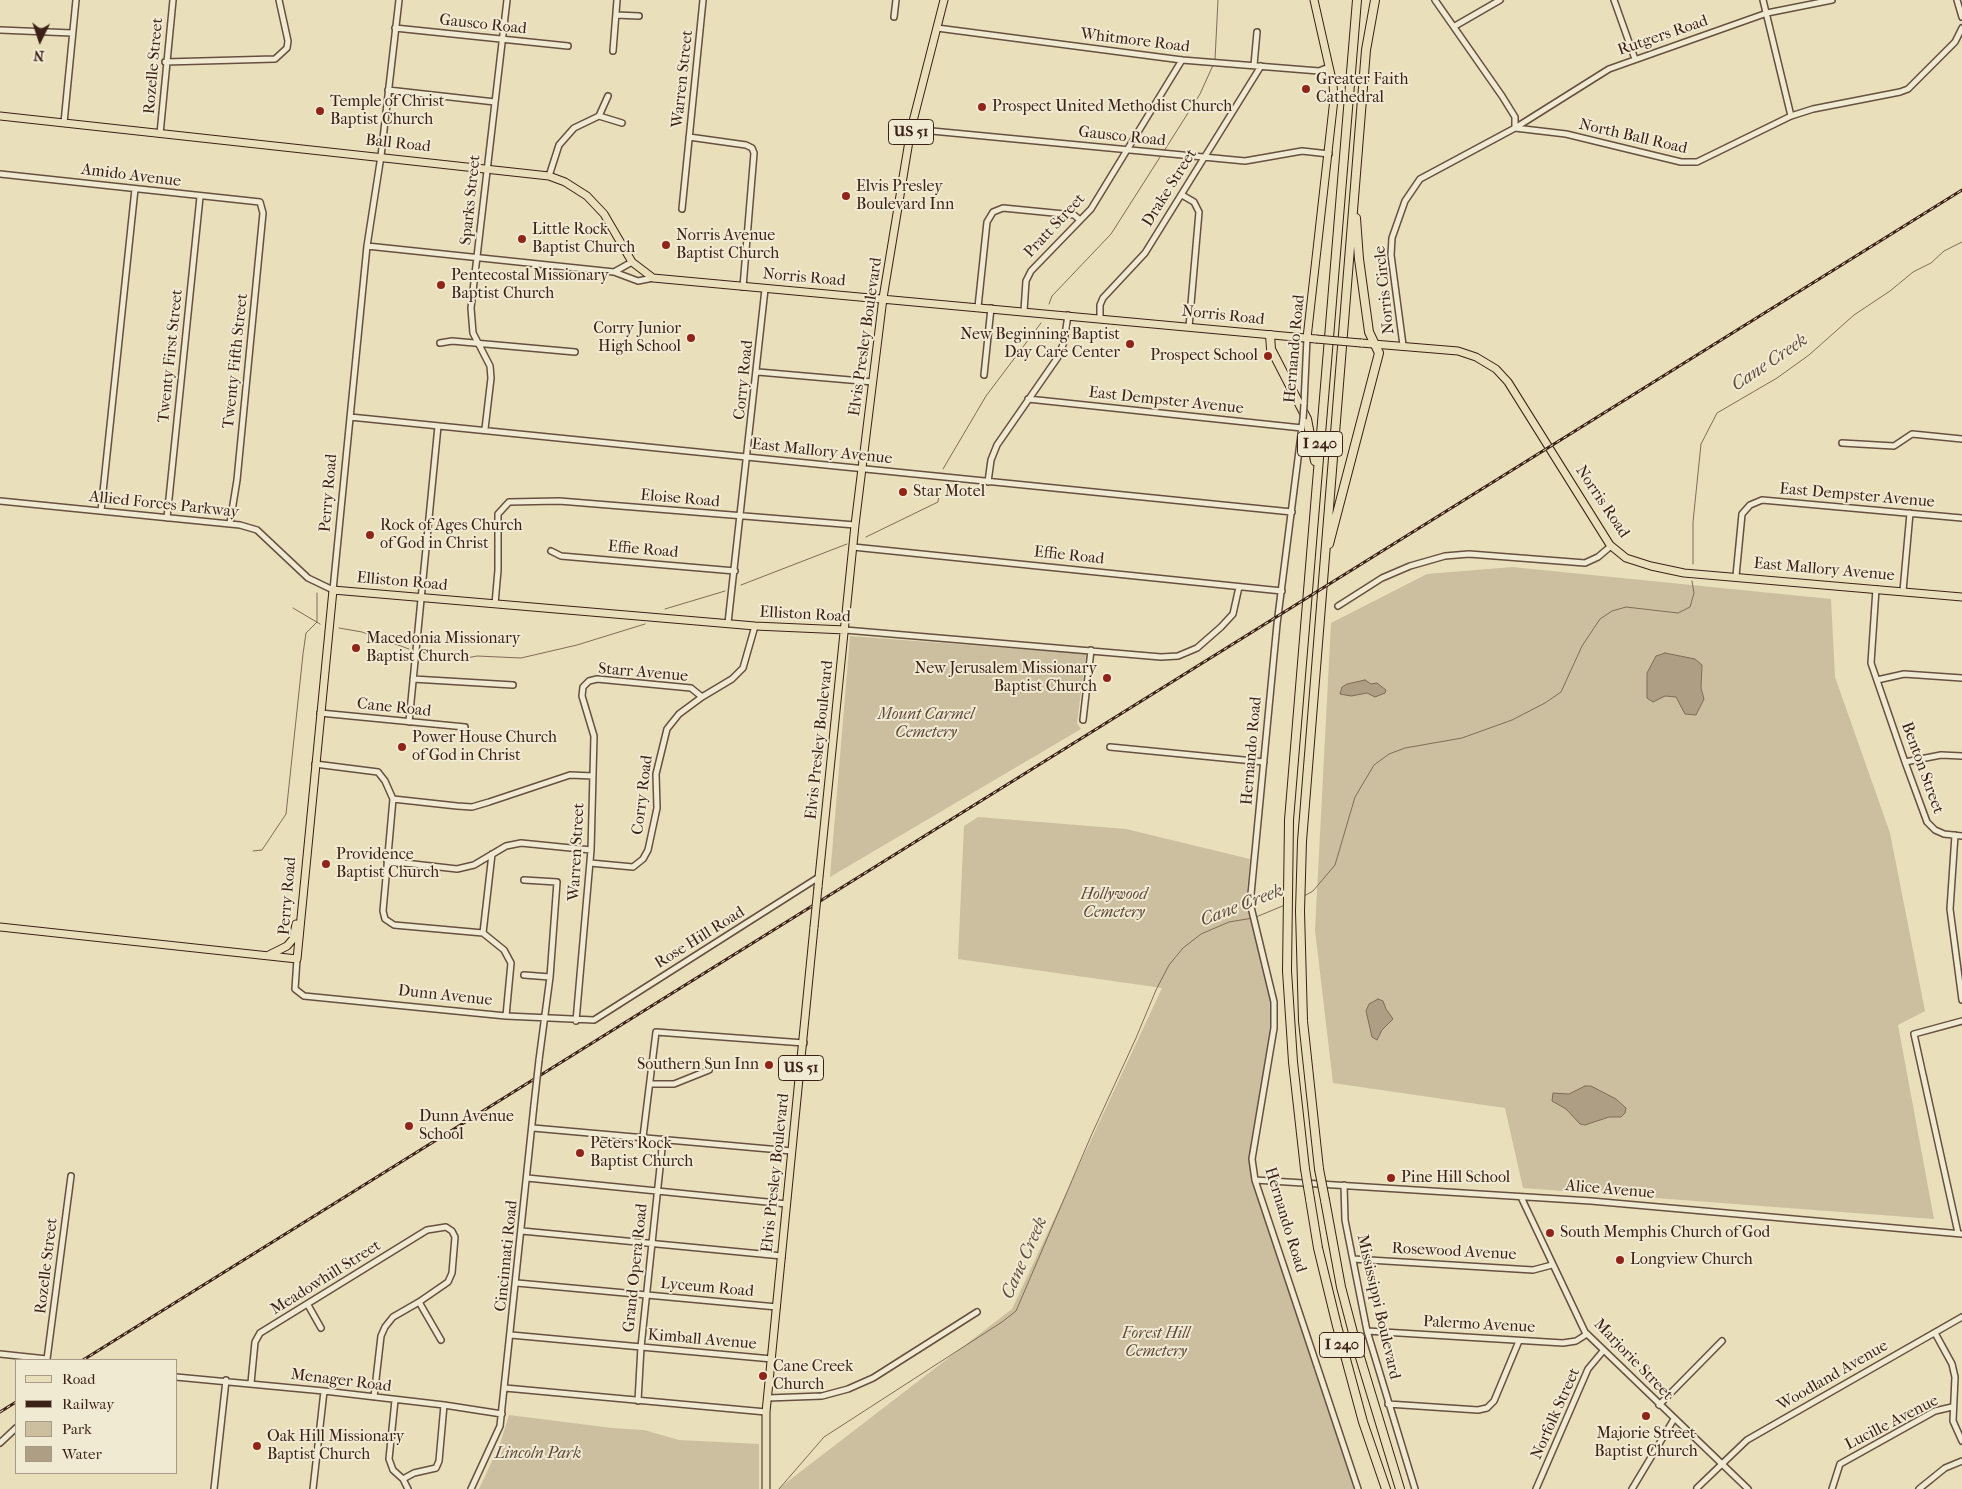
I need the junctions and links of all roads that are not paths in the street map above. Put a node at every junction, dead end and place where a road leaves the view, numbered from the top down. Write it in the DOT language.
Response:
graph roads {
  1 [pos="76,0"];
  2 [pos="173,0"];
  3 [pos="279,0"];
  4 [pos="399,0"];
  5 [pos="507,0"];
  6 [pos="617,0"];
  7 [pos="704,0"];
  8 [pos="896,0"];
  9 [pos="944,0"];
  10 [pos="1314,0"];
  11 [pos="1357,0"];
  12 [pos="1374,0"];
  13 [pos="1435,0"];
  14 [pos="1500,0"];
  15 [pos="1614,0"];
  16 [pos="1763,0"];
  17 [pos="1832,0"];
  18 [pos="1957,0"];
  19 [pos="1767,13"];
  20 [pos="616,15"];
  21 [pos="639,16"];
  22 [pos="894,17"];
  23 [pos="1962,17"];
  24 [pos="1454,26"];
  25 [pos="395,28"];
  26 [pos="937,28"];
  27 [pos="1962,28"];
  28 [pos="0,30"];
  29 [pos="1257,32"];
  30 [pos="72,33"];
  31 [pos="501,39"];
  32 [pos="568,46"];
  33 [pos="612,51"];
  34 [pos="1635,59"];
  35 [pos="1182,60"];
  36 [pos="165,62"];
  37 [pos="1257,66"];
  38 [pos="1329,67"];
  39 [pos="388,90"];
  40 [pos="608,96"];
  41 [pos="495,102"];
  42 [pos="0,116"];
  43 [pos="599,116"];
  44 [pos="1791,116"];
  45 [pos="64,123"];
  46 [pos="622,123"];
  47 [pos="1515,128"];
  48 [pos="911,129"];
  49 [pos="160,134"];
  50 [pos="689,137"];
  51 [pos="1128,150"];
  52 [pos="1329,154"];
  53 [pos="381,156"];
  54 [pos="1204,157"];
  55 [pos="487,167"];
  56 [pos="0,174"];
  57 [pos="549,176"];
  58 [pos="135,189"];
  59 [pos="1182,195"];
  60 [pos="1354,196"];
  61 [pos="200,197"];
  62 [pos="260,202"];
  63 [pos="682,209"];
  64 [pos="1080,220"];
  65 [pos="367,246"];
  66 [pos="477,258"];
  67 [pos="632,262"];
  68 [pos="614,272"];
  69 [pos="653,278"];
  70 [pos="744,287"];
  71 [pos="766,289"];
  72 [pos="883,298"];
  73 [pos="978,307"];
  74 [pos="990,308"];
  75 [pos="1024,311"];
  76 [pos="1068,315"];
  77 [pos="1100,318"];
  78 [pos="1189,327"];
  79 [pos="1270,335"];
  80 [pos="1307,338"];
  81 [pos="440,343"];
  82 [pos="480,343"];
  83 [pos="1375,344"];
  84 [pos="1403,345"];
  85 [pos="575,352"];
  86 [pos="758,372"];
  87 [pos="984,375"];
  88 [pos="874,382"];
  89 [pos="1028,398"];
  90 [pos="350,417"];
  91 [pos="438,426"];
  92 [pos="1302,428"];
  93 [pos="485,429"];
  94 [pos="1962,438"];
  95 [pos="1842,442"];
  96 [pos="748,459"];
  97 [pos="861,470"];
  98 [pos="1317,479"];
  99 [pos="988,482"];
  100 [pos="0,500"];
  101 [pos="101,511"];
  102 [pos="1292,512"];
  103 [pos="1910,514"];
  104 [pos="742,517"];
  105 [pos="167,518"];
  106 [pos="1962,518"];
  107 [pos="230,523"];
  108 [pos="855,525"];
  109 [pos="1611,546"];
  110 [pos="853,547"];
  111 [pos="551,550"];
  112 [pos="1324,565"];
  113 [pos="735,571"];
  114 [pos="1684,573"];
  115 [pos="1736,576"];
  116 [pos="1239,587"];
  117 [pos="1876,589"];
  118 [pos="333,590"];
  119 [pos="1282,591"];
  120 [pos="1903,592"];
  121 [pos="421,597"];
  122 [pos="1962,597"];
  123 [pos="495,604"];
  124 [pos="1338,606"];
  125 [pos="728,623"];
  126 [pos="755,626"];
  127 [pos="845,630"];
  128 [pos="1091,650"];
  129 [pos="413,678"];
  130 [pos="1962,678"];
  131 [pos="1877,680"];
  132 [pos="512,685"];
  133 [pos="583,687"];
  134 [pos="702,697"];
  135 [pos="320,713"];
  136 [pos="1083,720"];
  137 [pos="409,722"];
  138 [pos="464,727"];
  139 [pos="1110,747"];
  140 [pos="1962,756"];
  141 [pos="1264,762"];
  142 [pos="1905,762"];
  143 [pos="315,764"];
  144 [pos="593,776"];
  145 [pos="393,799"];
  146 [pos="1955,835"];
  147 [pos="1962,836"];
  148 [pos="591,850"];
  149 [pos="492,854"];
  150 [pos="387,861"];
  151 [pos="590,863"];
  152 [pos="819,878"];
  153 [pos="524,880"];
  154 [pos="301,908"];
  155 [pos="0,927"];
  156 [pos="483,933"];
  157 [pos="266,956"];
  158 [pos="297,959"];
  159 [pos="524,975"];
  160 [pos="550,977"];
  161 [pos="295,989"];
  162 [pos="1962,1000"];
  163 [pos="506,1016"];
  164 [pos="544,1019"];
  165 [pos="594,1020"];
  166 [pos="576,1021"];
  167 [pos="1962,1021"];
  168 [pos="804,1043"];
  169 [pos="709,1070"];
  170 [pos="650,1084"];
  171 [pos="533,1128"];
  172 [pos="643,1137"];
  173 [pos="662,1139"];
  174 [pos="792,1151"];
  175 [pos="71,1176"];
  176 [pos="527,1178"];
  177 [pos="1255,1180"];
  178 [pos="1344,1185"];
  179 [pos="657,1191"];
  180 [pos="1521,1197"];
  181 [pos="787,1204"];
  182 [pos="522,1231"];
  183 [pos="1960,1233"];
  184 [pos="651,1243"];
  185 [pos="782,1256"];
  186 [pos="1353,1259"];
  187 [pos="1552,1265"];
  188 [pos="517,1283"];
  189 [pos="646,1295"];
  190 [pos="419,1302"];
  191 [pos="308,1305"];
  192 [pos="777,1307"];
  193 [pos="976,1312"];
  194 [pos="1962,1317"];
  195 [pos="321,1328"];
  196 [pos="1367,1331"];
  197 [pos="1935,1333"];
  198 [pos="1587,1334"];
  199 [pos="511,1335"];
  200 [pos="441,1340"];
  201 [pos="1519,1341"];
  202 [pos="1722,1342"];
  203 [pos="640,1347"];
  204 [pos="1603,1351"];
  205 [pos="0,1354"];
  206 [pos="772,1359"];
  207 [pos="178,1377"];
  208 [pos="226,1380"];
  209 [pos="251,1383"];
  210 [pos="506,1388"];
  211 [pos="324,1391"];
  212 [pos="374,1397"];
  213 [pos="768,1398"];
  214 [pos="395,1400"];
  215 [pos="638,1401"];
  216 [pos="1388,1404"];
  217 [pos="444,1405"];
  218 [pos="1659,1405"];
  219 [pos="1952,1407"];
  220 [pos="766,1412"];
  221 [pos="502,1414"];
  222 [pos="1674,1419"];
  223 [pos="15,1429"];
  224 [pos="1962,1441"];
  225 [pos="0,1443"];
  226 [pos="1962,1461"];
  227 [pos="1722,1464"];
  228 [pos="403,1479"];
  229 [pos="1698,1488"];
  230 [pos="214,1489"];
  231 [pos="313,1489"];
  232 [pos="408,1489"];
  233 [pos="471,1489"];
  234 [pos="766,1489"];
  235 [pos="1358,1489"];
  236 [pos="1386,1489"];
  237 [pos="1400,1489"];
  238 [pos="1415,1489"];
  239 [pos="1536,1489"];
  240 [pos="1632,1489"];
  241 [pos="1748,1489"];
  242 [pos="1832,1489"];
  243 [pos="1919,1489"];
  1 -- 30 [label="street"];
  2 -- 36 [label="street, Rozelle Street"];
  3 -- 36 [label="street"];
  4 -- 25 [label="street, Perry Road"];
  5 -- 31 [label="street, Sparks Street"];
  6 -- 20 [label="street"];
  7 -- 50 [label="street, Warren Street"];
  8 -- 22 [label="street"];
  9 -- 26 [label="main road, Elvis Presley Boulevard / US 51"];
  10 -- 38 [label="main road, Hernando Road"];
  11 -- 98 [label="highway, I 240"];
  12 -- 60 [label="highway, I 240"];
  13 -- 24 [label="street"];
  14 -- 24 [label="street"];
  15 -- 34 [label="street"];
  16 -- 19 [label="street"];
  17 -- 19 [label="street, Rutgers Road"];
  18 -- 23 [label="street"];
  19 -- 34 [label="street, Rutgers Road"];
  19 -- 44 [label="street"];
  20 -- 21 [label="street"];
  20 -- 33 [label="street"];
  24 -- 47 [label="street"];
  25 -- 31 [label="street, Gausco Road"];
  25 -- 39 [label="street, Perry Road"];
  26 -- 35 [label="street, Whitmore Road"];
  26 -- 48 [label="main road, Elvis Presley Boulevard / US 51"];
  27 -- 44 [label="street, North Ball Road"];
  28 -- 30 [label="street"];
  29 -- 37 [label="street"];
  30 -- 45 [label="street"];
  31 -- 32 [label="street, Gausco Road"];
  31 -- 41 [label="street, Sparks Street"];
  34 -- 47 [label="street, Rutgers Road"];
  35 -- 37 [label="street, Whitmore Road"];
  35 -- 51 [label="street, Pratt Street"];
  36 -- 49 [label="street, Rozelle Street"];
  37 -- 38 [label="street, Whitmore Road"];
  37 -- 54 [label="street, Drake Street"];
  38 -- 52 [label="main road, Hernando Road"];
  39 -- 41 [label="street"];
  39 -- 53 [label="street, Perry Road"];
  40 -- 43 [label="street"];
  41 -- 55 [label="street, Sparks Street"];
  42 -- 45 [label="main road, Ball Road"];
  43 -- 46 [label="street"];
  43 -- 57 [label="street"];
  44 -- 47 [label="street, North Ball Road"];
  45 -- 49 [label="main road, Ball Road"];
  47 -- 84 [label="street, Norris Circle"];
  48 -- 51 [label="street, Gausco Road"];
  48 -- 72 [label="main road, Elvis Presley Boulevard / US 51"];
  49 -- 53 [label="main road, Ball Road"];
  50 -- 63 [label="street"];
  50 -- 70 [label="street, Warren Street"];
  51 -- 54 [label="street, Gausco Road"];
  51 -- 64 [label="street, Pratt Street"];
  52 -- 54 [label="street, Gausco Road"];
  52 -- 80 [label="main road, Hernando Road"];
  53 -- 55 [label="main road, Ball Road"];
  53 -- 65 [label="street, Perry Road"];
  54 -- 59 [label="street, Drake Street"];
  55 -- 57 [label="main road, Ball Road"];
  55 -- 66 [label="street, Sparks Street"];
  56 -- 58 [label="street, Amido Avenue"];
  57 -- 67 [label="main road, Ball Road"];
  58 -- 61 [label="street, Amido Avenue"];
  58 -- 101 [label="street"];
  59 -- 77 [label="street, Drake Street"];
  59 -- 78 [label="street"];
  60 -- 83 [label="highway"];
  60 -- 112 [label="highway, I 240"];
  61 -- 62 [label="street, Amido Avenue"];
  61 -- 105 [label="street, Twenty First Street"];
  62 -- 107 [label="street, Twenty Fifth Street"];
  64 -- 73 [label="street"];
  64 -- 75 [label="street, Pratt Street"];
  65 -- 66 [label="street, Norris Road"];
  65 -- 90 [label="street, Perry Road"];
  66 -- 68 [label="street, Norris Road"];
  66 -- 82 [label="street, Sparks Street"];
  67 -- 68 [label="street"];
  67 -- 69 [label="main road"];
  68 -- 69 [label="street, Norris Road"];
  69 -- 70 [label="main road, Norris Road"];
  70 -- 71 [label="main road, Norris Road"];
  71 -- 72 [label="main road, Norris Road"];
  71 -- 86 [label="street, Corry Road"];
  72 -- 73 [label="main road, Norris Road"];
  72 -- 88 [label="main road, Elvis Presley Boulevard / US 51"];
  73 -- 74 [label="main road, Norris Road"];
  74 -- 75 [label="main road, Norris Road"];
  74 -- 87 [label="street"];
  75 -- 76 [label="main road, Norris Road"];
  76 -- 77 [label="main road, Norris Road"];
  76 -- 89 [label="street"];
  77 -- 78 [label="main road, Norris Road"];
  78 -- 79 [label="main road, Norris Road"];
  79 -- 80 [label="main road, Norris Road"];
  79 -- 98 [label="highway"];
  80 -- 83 [label="main road, Norris Road, bridge"];
  80 -- 92 [label="street, Hernando Road, bridge"];
  81 -- 82 [label="street"];
  82 -- 85 [label="street"];
  82 -- 93 [label="street, Sparks Street"];
  83 -- 84 [label="main road, Norris Road"];
  83 -- 112 [label="highway"];
  84 -- 109 [label="main road, Norris Road"];
  86 -- 88 [label="street"];
  86 -- 96 [label="street, Corry Road"];
  88 -- 97 [label="main road, Elvis Presley Boulevard / US 51"];
  89 -- 92 [label="street, East Dempster Avenue"];
  89 -- 99 [label="street"];
  90 -- 91 [label="street, East Mallory Avenue"];
  90 -- 118 [label="street, Perry Road"];
  91 -- 93 [label="street, East Mallory Avenue"];
  91 -- 121 [label="street"];
  92 -- 102 [label="street, Hernando Road"];
  93 -- 96 [label="street, East Mallory Avenue"];
  94 -- 95 [label="street"];
  96 -- 97 [label="street, East Mallory Avenue"];
  96 -- 104 [label="street, Corry Road"];
  97 -- 99 [label="street, East Mallory Avenue"];
  97 -- 108 [label="main road, Elvis Presley Boulevard / US 51"];
  98 -- 236 [label="highway, I 240, bridge"];
  99 -- 102 [label="street, East Mallory Avenue"];
  100 -- 101 [label="street, Allied Forces Parkway"];
  101 -- 105 [label="street, Allied Forces Parkway"];
  102 -- 119 [label="street, Hernando Road"];
  103 -- 106 [label="street, East Dempster Avenue"];
  103 -- 115 [label="street, East Dempster Avenue"];
  103 -- 120 [label="street"];
  104 -- 108 [label="street, Eloise Road"];
  104 -- 113 [label="street, Corry Road"];
  104 -- 123 [label="street, Eloise Road"];
  105 -- 107 [label="street, Allied Forces Parkway"];
  107 -- 118 [label="street, Allied Forces Parkway"];
  108 -- 110 [label="main road, Elvis Presley Boulevard / US 51"];
  109 -- 114 [label="main road, Norris Road"];
  109 -- 124 [label="street"];
  110 -- 116 [label="street, Effie Road"];
  110 -- 127 [label="main road, Elvis Presley Boulevard / US 51"];
  111 -- 113 [label="street, Effie Road"];
  112 -- 237 [label="highway, I 240, bridge"];
  113 -- 125 [label="street, Corry Road"];
  114 -- 115 [label="main road, East Mallory Avenue"];
  115 -- 117 [label="main road, East Mallory Avenue"];
  116 -- 119 [label="street, Effie Road"];
  116 -- 128 [label="street, Elliston Road"];
  117 -- 120 [label="main road, East Mallory Avenue"];
  117 -- 131 [label="street, Benton Street"];
  118 -- 121 [label="main road, Elliston Road"];
  118 -- 135 [label="main road, Perry Road"];
  119 -- 141 [label="street, Hernando Road"];
  120 -- 122 [label="main road, East Mallory Avenue"];
  121 -- 123 [label="main road, Elliston Road"];
  121 -- 129 [label="street"];
  123 -- 125 [label="main road, Elliston Road"];
  125 -- 126 [label="main road, Elliston Road"];
  126 -- 127 [label="main road, Elliston Road"];
  126 -- 134 [label="street, Corry Road"];
  127 -- 128 [label="street, Elliston Road"];
  127 -- 152 [label="main road, Elvis Presley Boulevard / US 51"];
  128 -- 136 [label="street"];
  129 -- 132 [label="street"];
  129 -- 137 [label="street"];
  130 -- 131 [label="street"];
  131 -- 142 [label="street, Benton Street"];
  133 -- 134 [label="street, Starr Avenue"];
  133 -- 144 [label="street, Warren Street"];
  134 -- 151 [label="street, Corry Road"];
  135 -- 137 [label="street, Cane Road"];
  135 -- 143 [label="main road, Perry Road"];
  137 -- 138 [label="street, Cane Road"];
  139 -- 141 [label="street"];
  140 -- 142 [label="street"];
  141 -- 177 [label="street, Hernando Road"];
  142 -- 146 [label="street, Benton Street"];
  143 -- 145 [label="street"];
  143 -- 154 [label="main road, Perry Road"];
  144 -- 145 [label="street"];
  144 -- 148 [label="street, Warren Street"];
  145 -- 150 [label="street"];
  146 -- 147 [label="street, Benton Street"];
  146 -- 162 [label="street"];
  148 -- 149 [label="street"];
  148 -- 151 [label="street, Warren Street"];
  149 -- 150 [label="street"];
  149 -- 156 [label="street"];
  150 -- 156 [label="street"];
  151 -- 166 [label="street, Warren Street"];
  152 -- 165 [label="street, Rose Hill Road"];
  152 -- 168 [label="main road, Elvis Presley Boulevard / US 51, bridge"];
  153 -- 160 [label="street, Cincinnati Road"];
  154 -- 157 [label="main road"];
  154 -- 158 [label="main road, Perry Road"];
  155 -- 157 [label="main road"];
  156 -- 163 [label="street"];
  157 -- 158 [label="main road"];
  158 -- 161 [label="street, Perry Road"];
  159 -- 160 [label="street"];
  160 -- 164 [label="street, Cincinnati Road"];
  161 -- 163 [label="street, Dunn Avenue"];
  163 -- 164 [label="street, Dunn Avenue"];
  164 -- 166 [label="street, Dunn Avenue"];
  164 -- 171 [label="street, Cincinnati Road, bridge"];
  165 -- 166 [label="street, Dunn Avenue"];
  167 -- 183 [label="street"];
  168 -- 170 [label="street"];
  168 -- 174 [label="main road, Elvis Presley Boulevard / US 51"];
  169 -- 170 [label="street"];
  170 -- 172 [label="street"];
  171 -- 172 [label="street"];
  171 -- 176 [label="street, Cincinnati Road"];
  172 -- 173 [label="street"];
  173 -- 174 [label="street"];
  173 -- 179 [label="street, Grand Opera Road"];
  174 -- 181 [label="main road, Elvis Presley Boulevard / US 51"];
  175 -- 205 [label="street, Rozelle Street"];
  176 -- 179 [label="street"];
  176 -- 182 [label="street, Cincinnati Road"];
  177 -- 178 [label="street, Alice Avenue"];
  177 -- 235 [label="street, Hernando Road"];
  178 -- 180 [label="street, Alice Avenue"];
  178 -- 186 [label="street, Mississippi Boulevard"];
  179 -- 181 [label="street"];
  179 -- 184 [label="street, Grand Opera Road"];
  180 -- 183 [label="street, Alice Avenue"];
  180 -- 187 [label="street, Marjorie Street"];
  181 -- 185 [label="main road, Elvis Presley Boulevard / US 51"];
  182 -- 184 [label="street"];
  182 -- 188 [label="street, Cincinnati Road"];
  184 -- 185 [label="street"];
  184 -- 189 [label="street, Grand Opera Road"];
  185 -- 192 [label="main road, Elvis Presley Boulevard / US 51"];
  186 -- 187 [label="street, Rosewood Avenue"];
  186 -- 196 [label="street, Mississippi Boulevard"];
  187 -- 198 [label="street, Marjorie Street"];
  188 -- 189 [label="street, Lyceum Road"];
  188 -- 199 [label="street, Cincinnati Road"];
  189 -- 192 [label="street, Lyceum Road"];
  189 -- 203 [label="street, Grand Opera Road"];
  190 -- 191 [label="street, Meadowhill Street"];
  190 -- 200 [label="street"];
  190 -- 212 [label="street"];
  191 -- 195 [label="street"];
  191 -- 209 [label="street, Meadowhill Street"];
  192 -- 206 [label="main road, Elvis Presley Boulevard / US 51"];
  193 -- 213 [label="street"];
  194 -- 197 [label="street, Woodland Avenue"];
  196 -- 201 [label="street, Palermo Avenue"];
  196 -- 216 [label="street, Mississippi Boulevard"];
  197 -- 219 [label="street"];
  197 -- 227 [label="street, Woodland Avenue"];
  198 -- 201 [label="street, Palermo Avenue"];
  198 -- 204 [label="street, Marjorie Street"];
  199 -- 203 [label="street, Kimball Avenue"];
  199 -- 210 [label="street, Cincinnati Road"];
  201 -- 216 [label="street"];
  202 -- 218 [label="street"];
  203 -- 206 [label="street, Kimball Avenue"];
  203 -- 215 [label="street, Grand Opera Road"];
  204 -- 218 [label="street, Marjorie Street"];
  204 -- 239 [label="street, Norfolk Street"];
  206 -- 213 [label="main road, Elvis Presley Boulevard / US 51"];
  207 -- 208 [label="street, Menager Road"];
  208 -- 209 [label="street, Menager Road"];
  208 -- 230 [label="street"];
  209 -- 211 [label="street, Menager Road"];
  210 -- 215 [label="street"];
  210 -- 221 [label="street, Cincinnati Road"];
  211 -- 212 [label="street, Menager Road"];
  211 -- 231 [label="street"];
  212 -- 214 [label="street, Menager Road"];
  213 -- 220 [label="main road, Elvis Presley Boulevard / US 51"];
  214 -- 217 [label="street, Menager Road"];
  214 -- 228 [label="street"];
  215 -- 220 [label="street"];
  216 -- 238 [label="street, Mississippi Boulevard"];
  217 -- 221 [label="street, Menager Road"];
  217 -- 228 [label="street"];
  218 -- 222 [label="street, Marjorie Street"];
  219 -- 224 [label="street"];
  219 -- 242 [label="street, Lucille Avenue"];
  220 -- 234 [label="main road, Elvis Presley Boulevard / US 51"];
  221 -- 233 [label="street, Cincinnati Road"];
  222 -- 227 [label="street, Marjorie Street"];
  222 -- 240 [label="street"];
  223 -- 225 [label="street"];
  226 -- 243 [label="street"];
  227 -- 229 [label="street, Woodland Avenue"];
  227 -- 241 [label="street, Marjorie Street"];
  228 -- 232 [label="street"];
}
